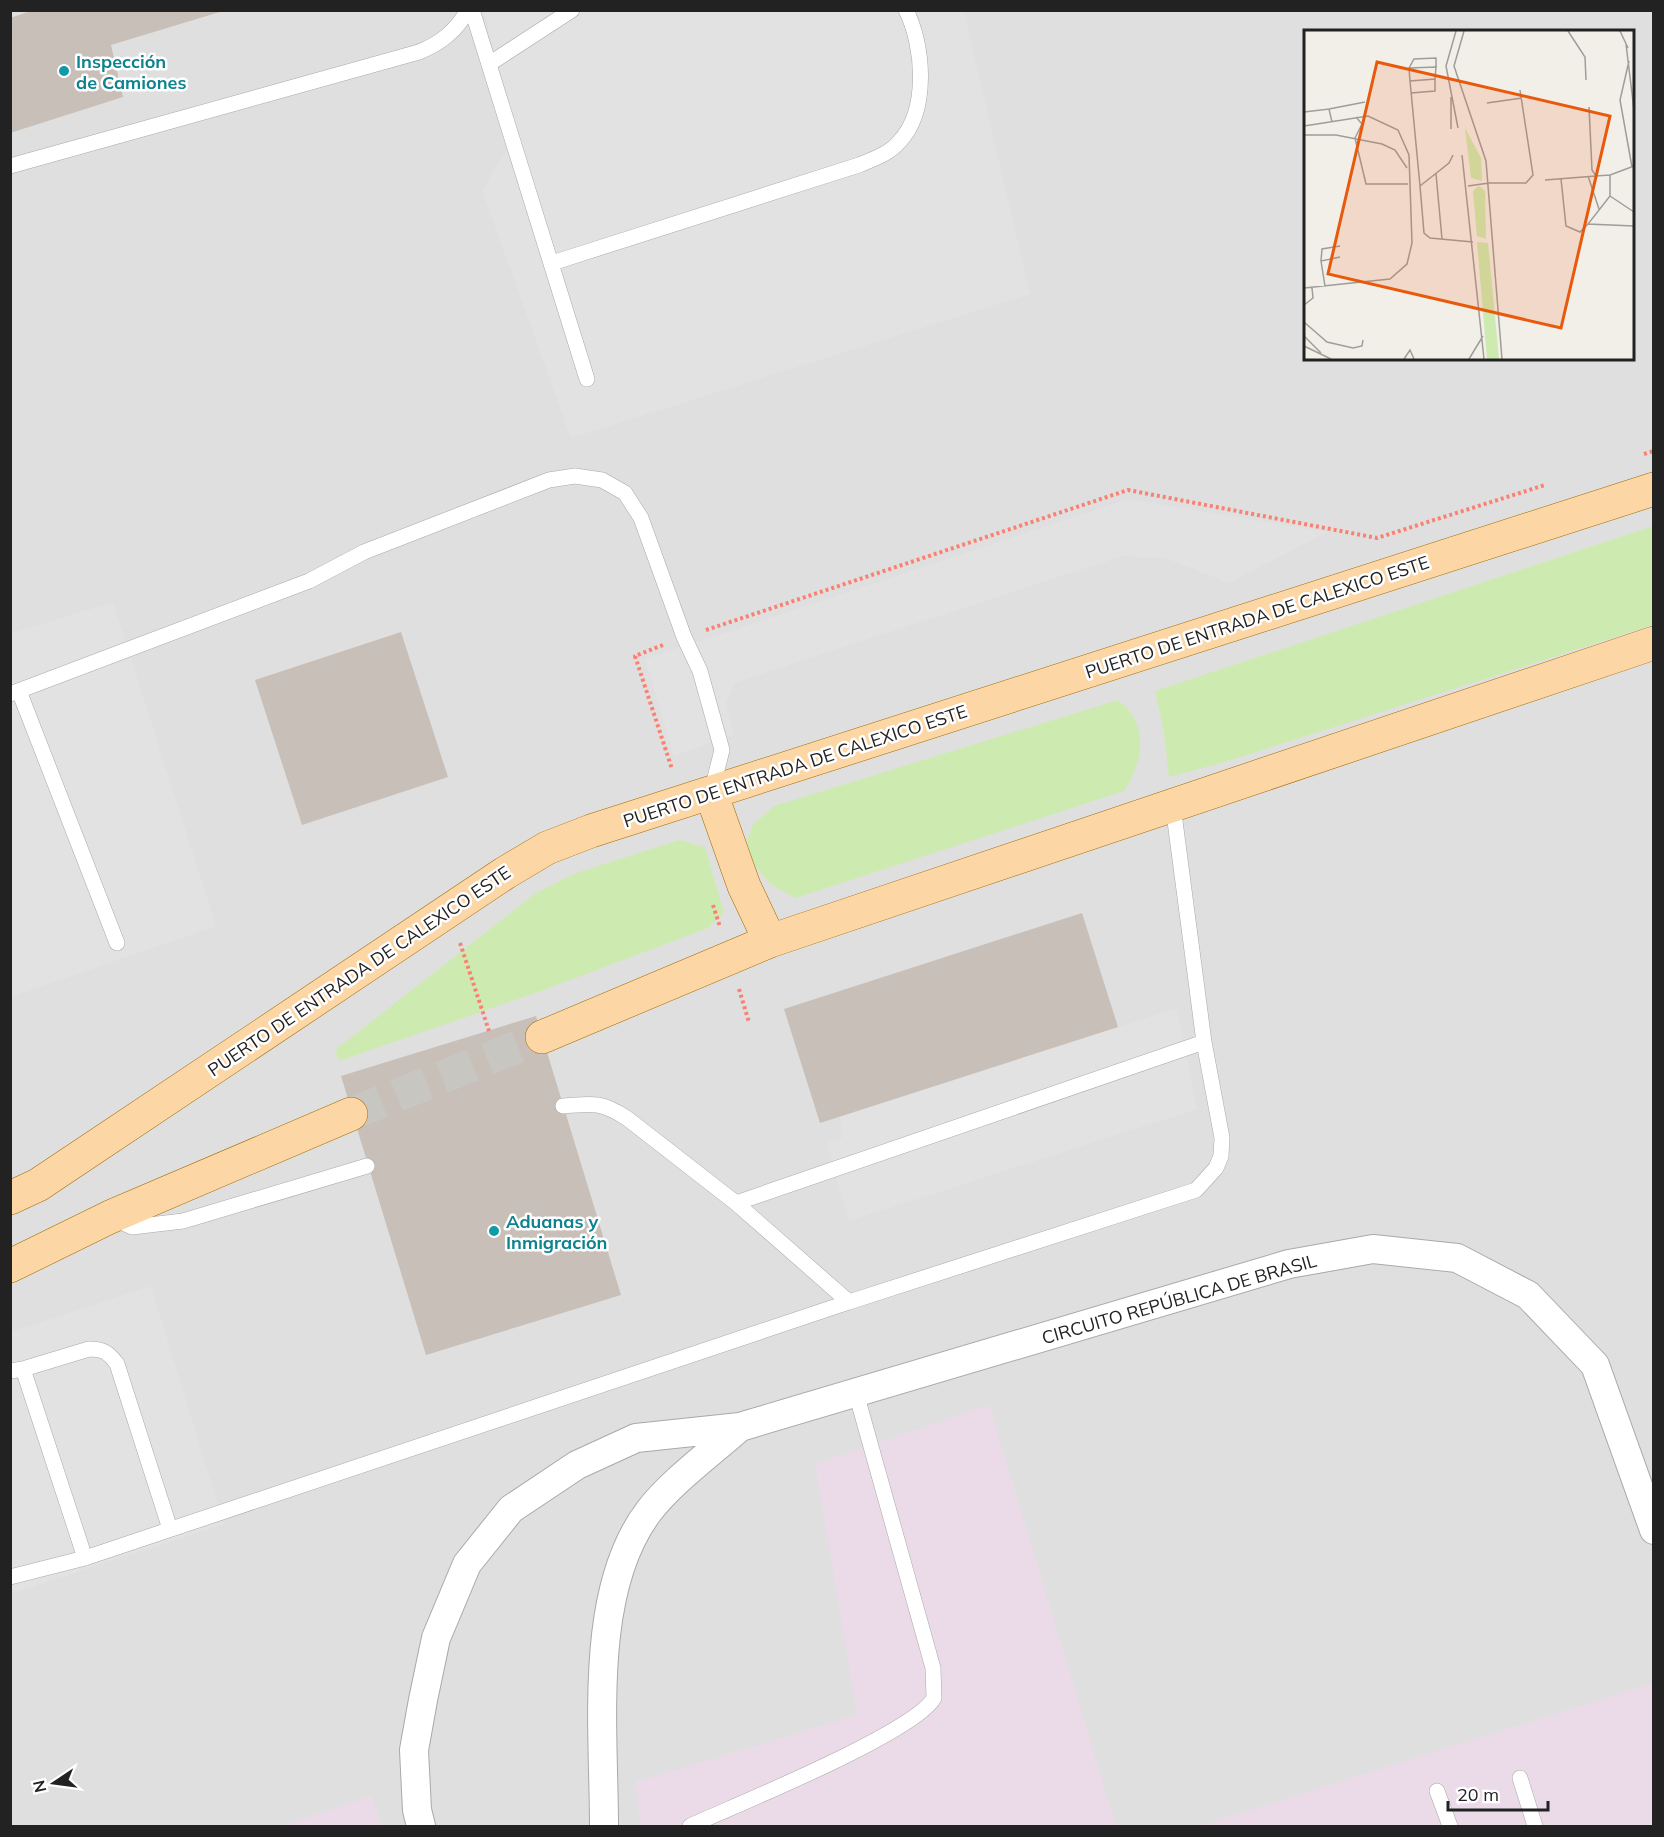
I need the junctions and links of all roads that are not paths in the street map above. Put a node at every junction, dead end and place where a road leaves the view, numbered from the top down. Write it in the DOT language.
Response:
graph roads {
  1 [pos="470,10"];
  2 [pos="572,10"];
  3 [pos="906,10"];
  4 [pos="489,64"];
  5 [pos="10,166"];
  6 [pos="552,263"];
  7 [pos="587,379"];
  8 [pos="1653,489"];
  9 [pos="1653,643"];
  10 [pos="15,692"];
  11 [pos="711,793"];
  12 [pos="1173,806"];
  13 [pos="770,941"];
  14 [pos="117,943"];
  15 [pos="542,1037"];
  16 [pos="1204,1042"];
  17 [pos="563,1106"];
  18 [pos="351,1114"];
  19 [pos="367,1167"];
  20 [pos="10,1198"];
  21 [pos="736,1203"];
  22 [pos="110,1217"];
  23 [pos="10,1266"];
  24 [pos="849,1302"];
  25 [pos="17,1370"];
  26 [pos="856,1393"];
  27 [pos="740,1427"];
  28 [pos="170,1530"];
  29 [pos="1653,1530"];
  30 [pos="85,1558"];
  31 [pos="10,1577"];
  32 [pos="1520,1778"];
  33 [pos="1437,1791"];
  34 [pos="421,1827"];
  35 [pos="604,1827"];
  36 [pos="690,1827"];
  37 [pos="1450,1827"];
  38 [pos="1535,1827"];
  1 -- 4 [label="lane"];
  1 -- 5 [label="lane"];
  2 -- 4 [label="lane"];
  3 -- 6 [label="lane"];
  4 -- 6 [label="lane"];
  6 -- 7 [label="lane"];
  8 -- 11 [label="main road, PUERTO DE ENTRADA DE CALEXICO ESTE"];
  9 -- 12 [label="main road"];
  10 -- 11 [label="lane"];
  10 -- 14 [label="lane"];
  11 -- 13 [label="main road"];
  11 -- 20 [label="main road, PUERTO DE ENTRADA DE CALEXICO ESTE"];
  12 -- 13 [label="main road"];
  12 -- 16 [label="lane"];
  13 -- 15 [label="main road"];
  16 -- 21 [label="lane"];
  16 -- 24 [label="lane"];
  17 -- 21 [label="lane"];
  18 -- 22 [label="main road"];
  19 -- 22 [label="lane"];
  21 -- 24 [label="lane"];
  22 -- 23 [label="main road"];
  24 -- 28 [label="lane"];
  25 -- 28 [label="lane"];
  25 -- 30 [label="lane"];
  26 -- 27 [label="street, CIRCUITO REPÚBLICA DE BRASIL"];
  26 -- 29 [label="street, CIRCUITO REPÚBLICA DE BRASIL"];
  26 -- 36 [label="lane"];
  27 -- 34 [label="street, CIRCUITO REPÚBLICA DE BRASIL"];
  27 -- 35 [label="street, CIRCUITO REPÚBLICA DE BRASIL"];
  28 -- 30 [label="lane"];
  30 -- 31 [label="lane"];
  32 -- 38 [label="lane"];
  33 -- 37 [label="lane"];
}
